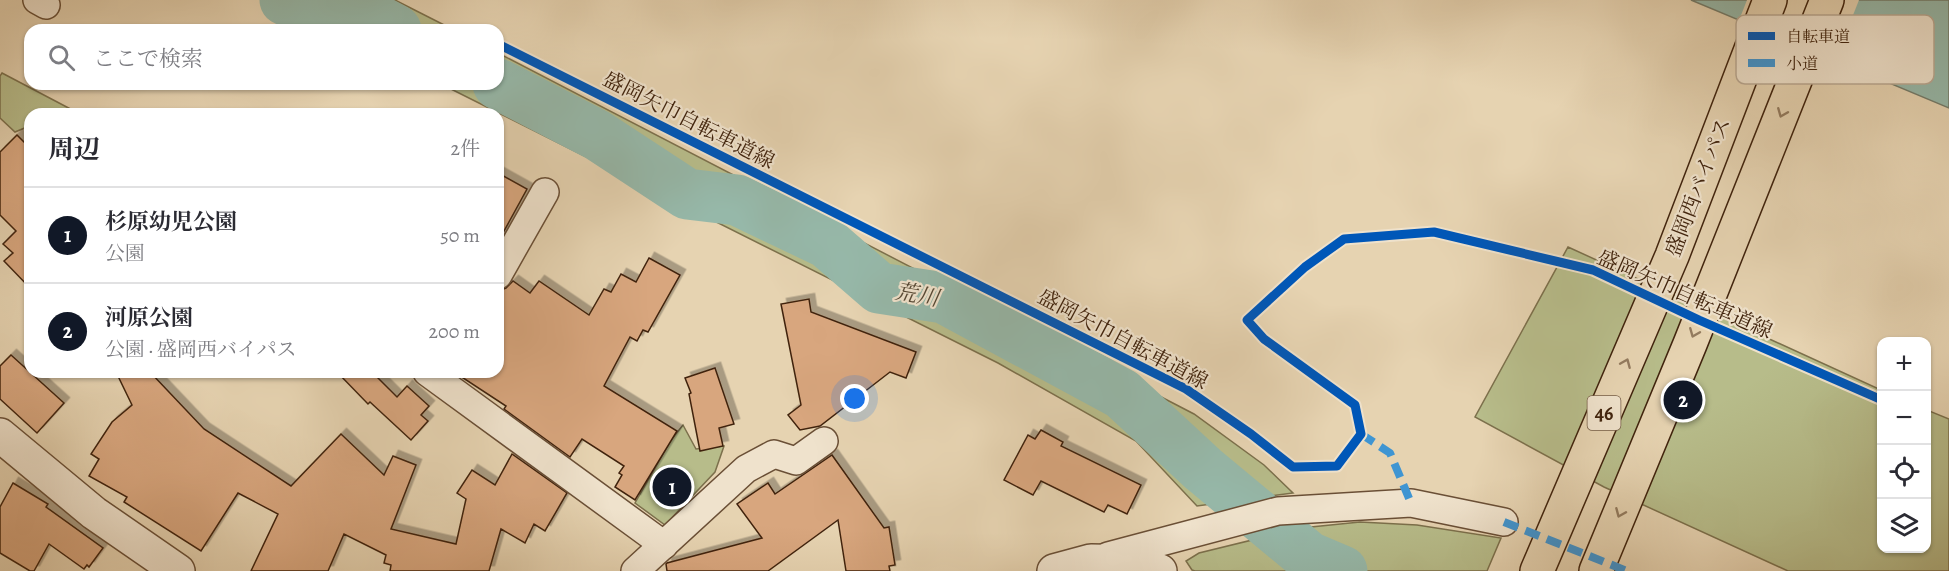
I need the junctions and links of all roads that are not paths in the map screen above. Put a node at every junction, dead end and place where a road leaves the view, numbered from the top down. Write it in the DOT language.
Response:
graph roads {
  1 [pos="1770,0"];
  2 [pos="1827,0"];
  3 [pos="1764,15"];
  4 [pos="1821,15"];
  5 [pos="1738,84"];
  6 [pos="1794,84"];
  7 [pos="545,192"];
  8 [pos="504,264"];
  9 [pos="440,378"];
  10 [pos="0,435"];
  11 [pos="824,441"];
  12 [pos="1504,522"];
  13 [pos="664,544"];
  14 [pos="1091,561"];
  15 [pos="178,571"];
  16 [pos="635,571"];
  17 [pos="1054,571"];
  18 [pos="1160,571"];
  19 [pos="1537,571"];
  20 [pos="1596,571"];
  3 -- 1 [label="highway, 盛岡西バイパス / 46, one-way"];
  2 -- 4 [label="highway, 46, one-way"];
  19 -- 5 [label="highway, 盛岡西バイパス / 46, one-way"];
  6 -- 20 [label="highway, 46, one-way"];
  7 -- 8 [label="street"];
  9 -- 13 [label="street"];
  10 -- 15 [label="street"];
  11 -- 13 [label="street"];
  12 -- 14 [label="street"];
  13 -- 16 [label="street"];
  14 -- 17 [label="street"];
  14 -- 18 [label="street"];
}
